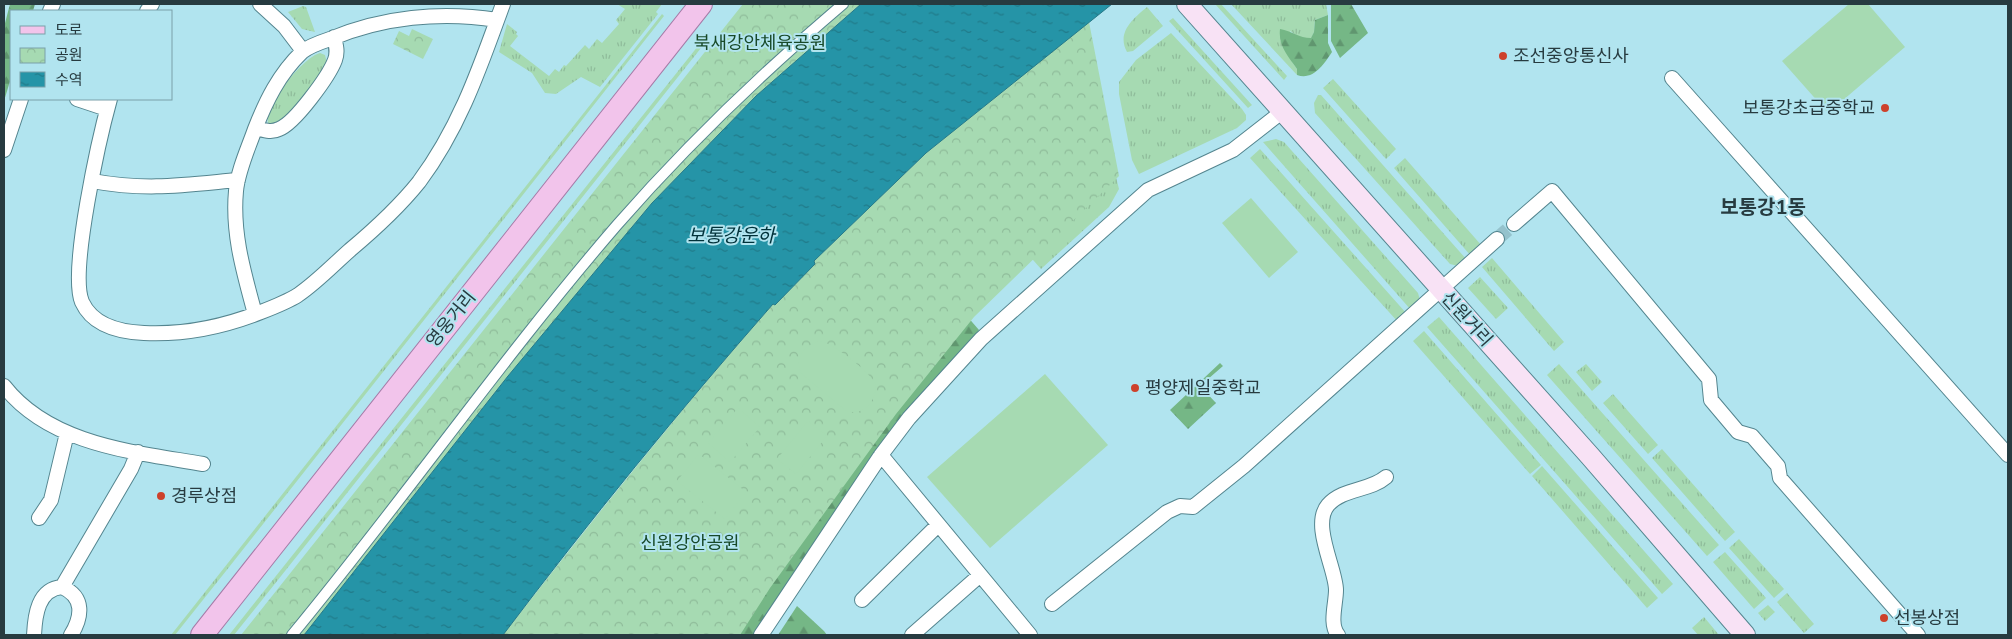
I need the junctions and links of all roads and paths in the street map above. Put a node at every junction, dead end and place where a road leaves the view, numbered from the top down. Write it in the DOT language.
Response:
graph roads {
  1 [pos="260,4"];
  2 [pos="503,4"];
  3 [pos="702,4"];
  4 [pos="843,4"];
  5 [pos="1187,4"];
  6 [pos="497,20"];
  7 [pos="334,37"];
  8 [pos="303,51"];
  9 [pos="1672,78"];
  10 [pos="21,100"];
  11 [pos="84,100"];
  12 [pos="108,104"];
  13 [pos="1283,111"];
  14 [pos="256,128"];
  15 [pos="4,150"];
  16 [pos="238,180"];
  17 [pos="92,181"];
  18 [pos="1514,224"];
  19 [pos="1498,239"];
  20 [pos="1441,290"];
  21 [pos="255,314"];
  22 [pos="4,386"];
  23 [pos="67,433"];
  24 [pos="138,452"];
  25 [pos="2008,455"];
  26 [pos="881,456"];
  27 [pos="203,464"];
  28 [pos="1386,477"];
  29 [pos="39,518"];
  30 [pos="938,525"];
  31 [pos="979,576"];
  32 [pos="62,587"];
  33 [pos="862,600"];
  34 [pos="1052,604"];
  35 [pos="34,635"];
  36 [pos="71,635"];
  37 [pos="202,635"];
  38 [pos="292,635"];
  39 [pos="761,635"];
  40 [pos="912,635"];
  41 [pos="1030,635"];
  42 [pos="1338,635"];
  43 [pos="1745,635"];
  44 [pos="1918,635"];
  1 -- 8 [label="street"];
  2 -- 6 [label="street"];
  3 -- 37 [label="main road, 영웅거리"];
  4 -- 38 [label="street"];
  5 -- 13 [label="main road, 신원거리"];
  6 -- 7 [label="street"];
  6 -- 21 [label="street"];
  7 -- 8 [label="street"];
  7 -- 14 [label="street"];
  8 -- 14 [label="street"];
  9 -- 25 [label="street"];
  10 -- 15 [label="street"];
  11 -- 12 [label="street"];
  12 -- 17 [label="street"];
  13 -- 20 [label="main road, 신원거리"];
  13 -- 26 [label="street"];
  14 -- 16 [label="street"];
  16 -- 17 [label="street"];
  16 -- 21 [label="street"];
  17 -- 21 [label="street"];
  18 -- 44 [label="street"];
  19 -- 20 [label="street"];
  20 -- 34 [label="street"];
  20 -- 43 [label="main road, 신원거리"];
  22 -- 23 [label="street"];
  23 -- 24 [label="street"];
  23 -- 29 [label="street"];
  24 -- 27 [label="street"];
  24 -- 32 [label="street"];
  26 -- 30 [label="street"];
  26 -- 39 [label="street"];
  28 -- 42 [label="street"];
  30 -- 31 [label="street"];
  30 -- 33 [label="street"];
  31 -- 40 [label="street"];
  31 -- 41 [label="street"];
  32 -- 35 [label="street"];
  32 -- 36 [label="street"];
}
